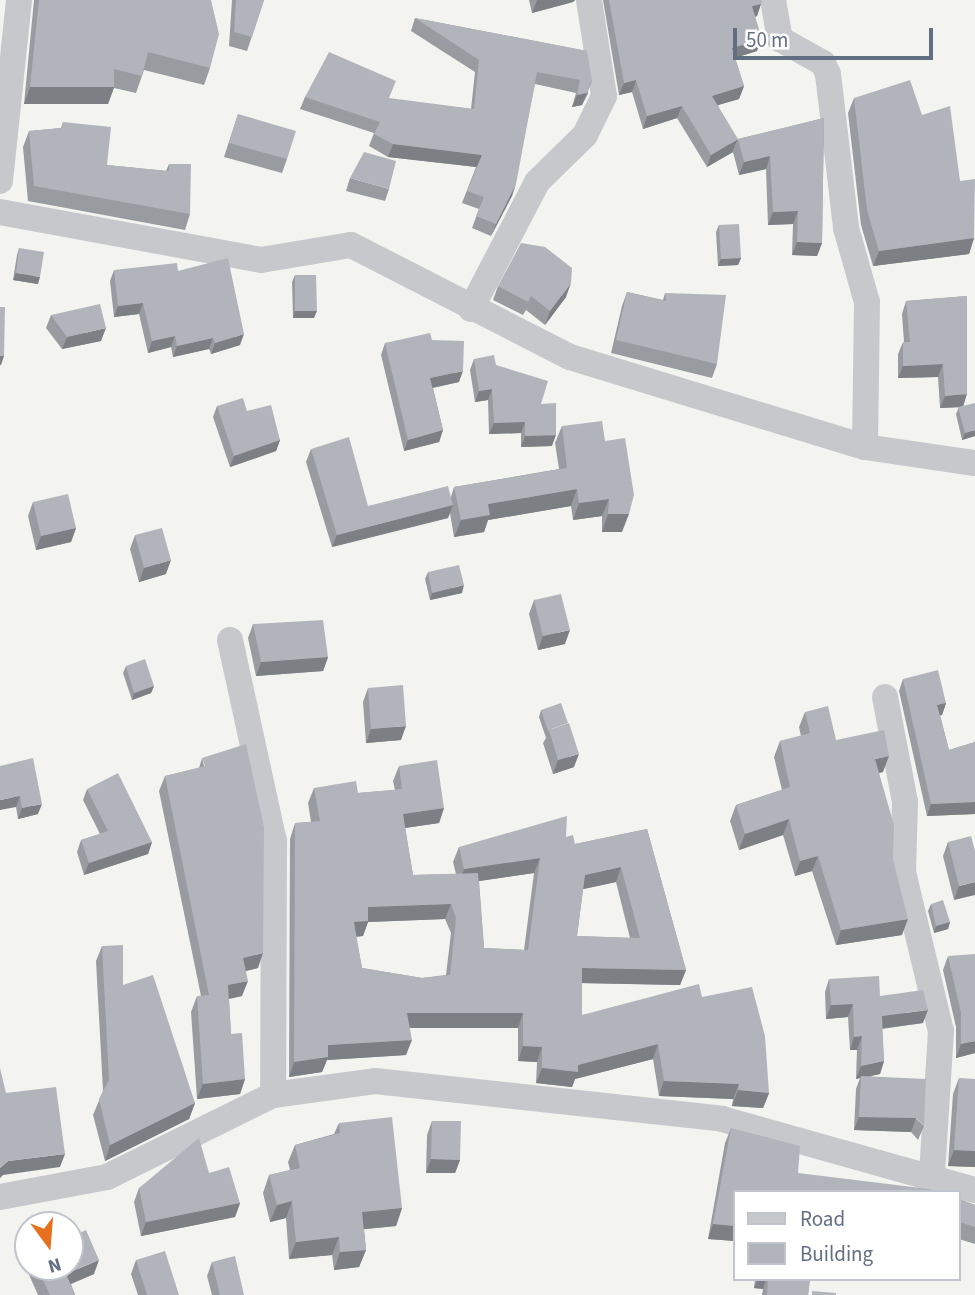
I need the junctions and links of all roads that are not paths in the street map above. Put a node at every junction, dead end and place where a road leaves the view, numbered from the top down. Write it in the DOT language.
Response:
graph roads {
  1 [pos="19,0"];
  2 [pos="589,0"];
  3 [pos="773,0"];
  4 [pos="0,181"];
  5 [pos="0,212"];
  6 [pos="471,309"];
  7 [pos="866,447"];
  8 [pos="975,463"];
  9 [pos="230,640"];
  10 [pos="885,697"];
  11 [pos="272,1095"];
  12 [pos="932,1177"];
  13 [pos="975,1190"];
  14 [pos="0,1196"];
  1 -- 4 [label="street"];
  2 -- 6 [label="street"];
  3 -- 7 [label="street"];
  5 -- 6 [label="street"];
  6 -- 7 [label="street"];
  7 -- 8 [label="street"];
  9 -- 11 [label="street"];
  10 -- 12 [label="street"];
  11 -- 12 [label="street"];
  11 -- 14 [label="street"];
  12 -- 13 [label="street"];
}
